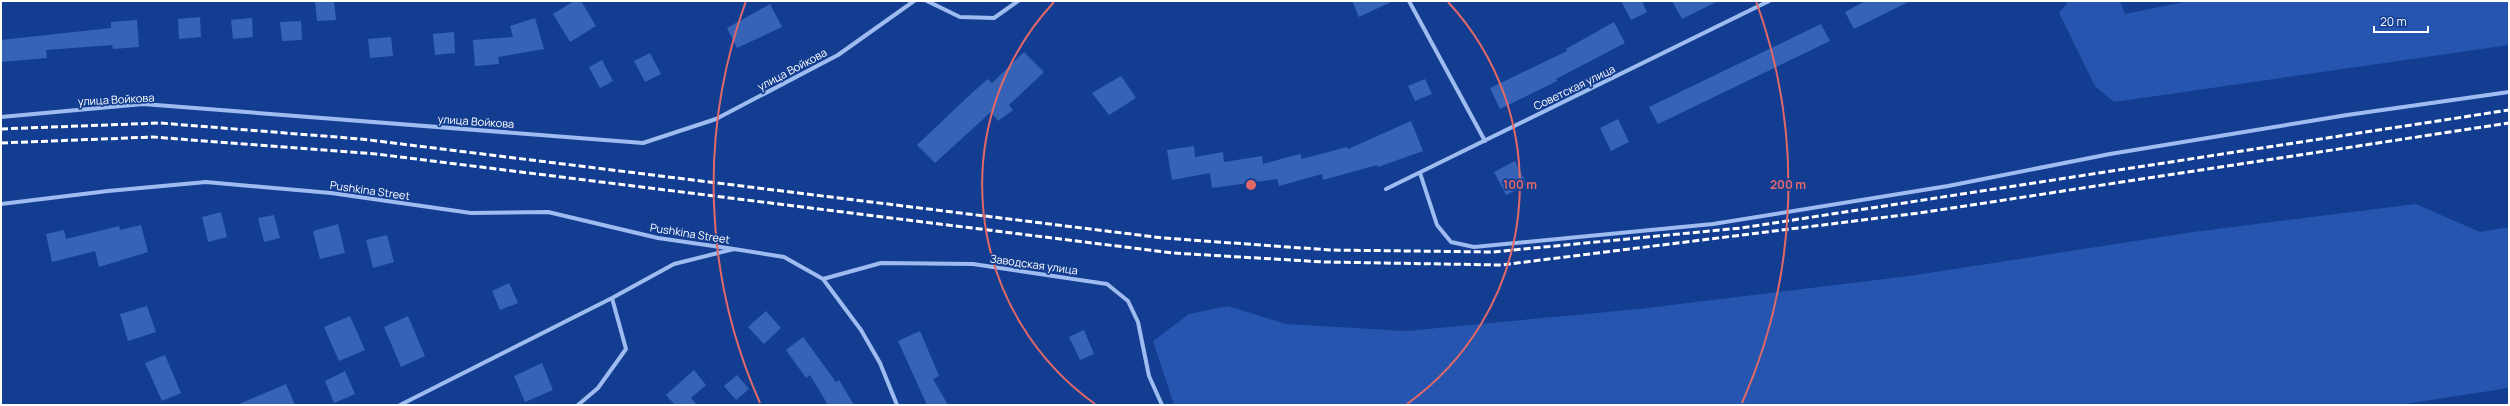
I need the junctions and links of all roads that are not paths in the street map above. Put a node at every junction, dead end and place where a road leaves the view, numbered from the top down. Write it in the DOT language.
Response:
graph roads {
  1 [pos="914,1"];
  2 [pos="927,1"];
  3 [pos="1018,1"];
  4 [pos="1409,1"];
  5 [pos="1769,1"];
  6 [pos="2509,92"];
  7 [pos="1,117"];
  8 [pos="1485,141"];
  9 [pos="1420,173"];
  10 [pos="1386,189"];
  11 [pos="1,204"];
  12 [pos="734,249"];
  13 [pos="823,279"];
  14 [pos="612,298"];
  15 [pos="400,405"];
  16 [pos="578,405"];
  17 [pos="896,405"];
  18 [pos="1162,405"];
  1 -- 7 [label="street, улица Войкова"];
  2 -- 3 [label="street"];
  4 -- 8 [label="street"];
  5 -- 8 [label="street, Советская улица"];
  6 -- 9 [label="street"];
  8 -- 9 [label="street, Советская улица"];
  9 -- 10 [label="street, Советская улица"];
  11 -- 12 [label="street, Pushkina Street"];
  12 -- 13 [label="street"];
  12 -- 14 [label="street"];
  13 -- 17 [label="street"];
  13 -- 18 [label="street, Заводская улица"];
  14 -- 15 [label="street"];
  14 -- 16 [label="street"];
}
